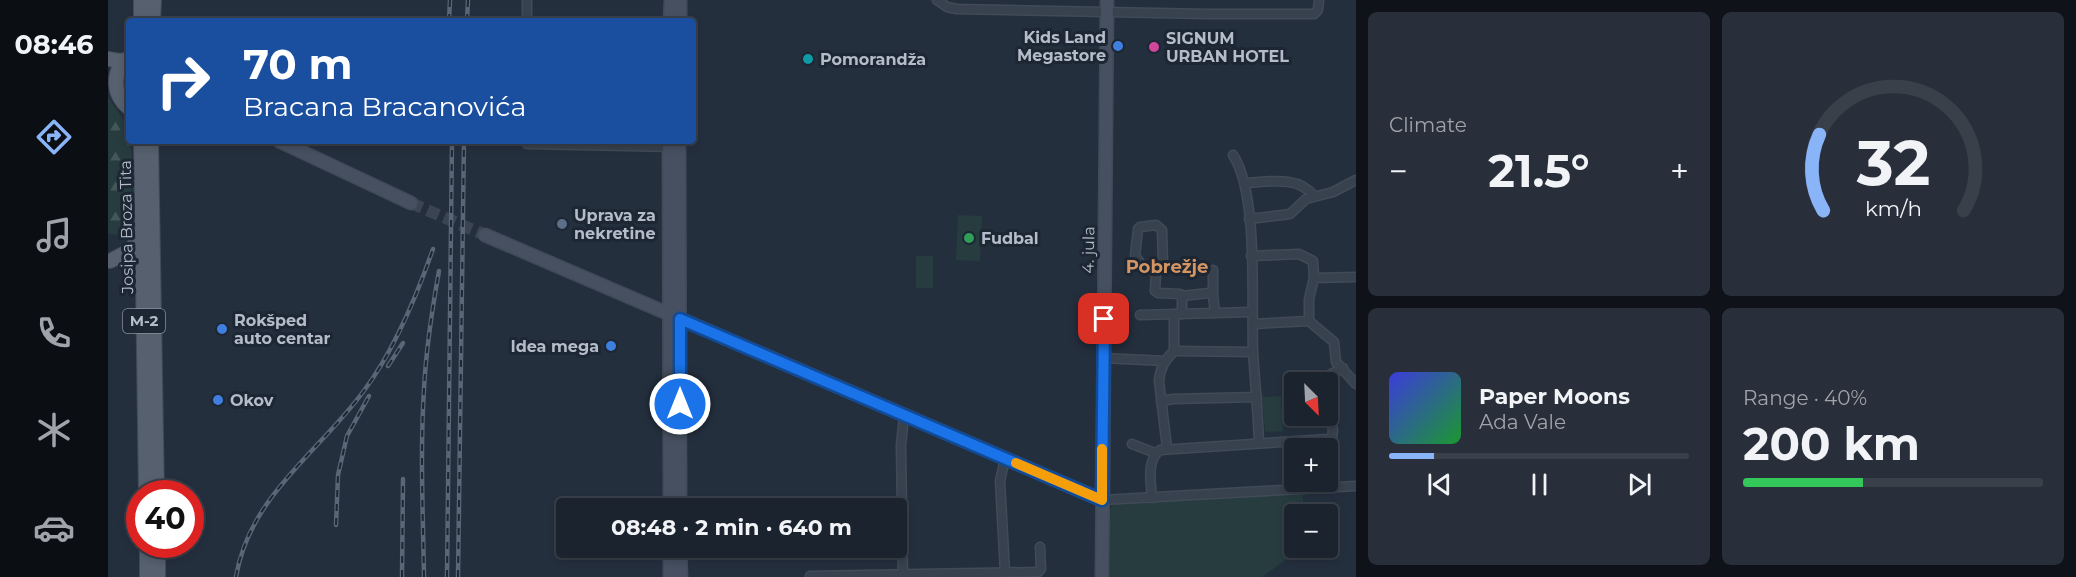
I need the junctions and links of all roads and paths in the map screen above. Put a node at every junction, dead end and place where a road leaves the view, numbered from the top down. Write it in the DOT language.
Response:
graph roads {
  1 [pos="141,0"];
  2 [pos="154,0"];
  3 [pos="527,0"];
  4 [pos="671,0"];
  5 [pos="680,0"];
  6 [pos="937,0"];
  7 [pos="1319,0"];
  8 [pos="1107,6"];
  9 [pos="141,18"];
  10 [pos="153,18"];
  11 [pos="527,18"];
  12 [pos="670,18"];
  13 [pos="680,18"];
  14 [pos="108,59"];
  15 [pos="126,60"];
  16 [pos="126,62"];
  17 [pos="108,79"];
  18 [pos="116,91"];
  19 [pos="126,105"];
  20 [pos="141,144"];
  21 [pos="151,144"];
  22 [pos="157,144"];
  23 [pos="285,144"];
  24 [pos="528,144"];
  25 [pos="674,144"];
  26 [pos="1233,155"];
  27 [pos="152,175"];
  28 [pos="1356,180"];
  29 [pos="1245,183"];
  30 [pos="1314,196"];
  31 [pos="411,203"];
  32 [pos="1249,219"];
  33 [pos="143,229"];
  34 [pos="485,235"];
  35 [pos="1251,256"];
  36 [pos="109,261"];
  37 [pos="148,261"];
  38 [pos="1213,270"];
  39 [pos="1156,273"];
  40 [pos="1356,277"];
  41 [pos="1314,278"];
  42 [pos="1213,295"];
  43 [pos="1182,296"];
  44 [pos="1252,312"];
  45 [pos="1215,313"];
  46 [pos="1178,314"];
  47 [pos="1140,315"];
  48 [pos="675,317"];
  49 [pos="1309,321"];
  50 [pos="1253,324"];
  51 [pos="1174,351"];
  52 [pos="1253,352"];
  53 [pos="1103,358"];
  54 [pos="1165,361"];
  55 [pos="1343,368"];
  56 [pos="1335,372"];
  57 [pos="1356,384"];
  58 [pos="1257,397"];
  59 [pos="1161,401"];
  60 [pos="904,416"];
  61 [pos="1332,426"];
  62 [pos="1259,443"];
  63 [pos="1132,444"];
  64 [pos="1167,448"];
  65 [pos="1155,453"];
  66 [pos="1005,459"];
  67 [pos="151,480"];
  68 [pos="1356,486"];
  69 [pos="670,498"];
  70 [pos="680,498"];
  71 [pos="1152,498"];
  72 [pos="1102,500"];
  73 [pos="1040,547"];
  74 [pos="147,558"];
  75 [pos="158,558"];
  76 [pos="670,558"];
  77 [pos="680,558"];
  78 [pos="1005,572"];
  79 [pos="810,576"];
  80 [pos="903,576"];
  81 [pos="147,577"];
  82 [pos="158,577"];
  83 [pos="670,577"];
  84 [pos="681,577"];
  85 [pos="1102,577"];
  1 -- 9 [label="main road"];
  2 -- 10 [label="main road"];
  3 -- 11 [label="street"];
  4 -- 12 [label="main road"];
  5 -- 13 [label="main road"];
  6 -- 8 [label="street"];
  7 -- 8 [label="street"];
  8 -- 53 [label="main road, 4. jula"];
  14 -- 15 [label="main road"];
  16 -- 18 [label="main road"];
  17 -- 18 [label="main road"];
  18 -- 19 [label="main road"];
  20 -- 33 [label="main road, Josipa Broza Tita / M-2"];
  21 -- 27 [label="main road, Josipa Broza Tita / M-2"];
  22 -- 27 [label="main road"];
  23 -- 31 [label="main road"];
  24 -- 25 [label="street"];
  25 -- 48 [label="main road"];
  26 -- 29 [label="street"];
  27 -- 37 [label="main road, Josipa Broza Tita / M-2"];
  28 -- 30 [label="street"];
  29 -- 30 [label="street"];
  29 -- 32 [label="street"];
  30 -- 32 [label="street"];
  32 -- 35 [label="street"];
  33 -- 36 [label="main road"];
  33 -- 37 [label="main road, Josipa Broza Tita / M-2"];
  34 -- 48 [label="main road"];
  35 -- 41 [label="street"];
  35 -- 44 [label="street"];
  36 -- 37 [label="street"];
  37 -- 67 [label="main road, Josipa Broza Tita / M-2"];
  38 -- 42 [label="street"];
  39 -- 39 [label="street"];
  39 -- 43 [label="street"];
  40 -- 41 [label="street"];
  41 -- 49 [label="street"];
  42 -- 43 [label="street"];
  42 -- 45 [label="street"];
  43 -- 46 [label="street"];
  44 -- 45 [label="street"];
  44 -- 50 [label="street"];
  45 -- 46 [label="street"];
  46 -- 47 [label="street"];
  46 -- 51 [label="street"];
  48 -- 60 [label="main road"];
  48 -- 69 [label="main road"];
  48 -- 70 [label="main road"];
  49 -- 50 [label="street"];
  49 -- 55 [label="street"];
  50 -- 52 [label="street"];
  51 -- 52 [label="street"];
  51 -- 54 [label="street"];
  52 -- 58 [label="street"];
  53 -- 54 [label="street"];
  53 -- 72 [label="main road, 4. jula"];
  54 -- 59 [label="street"];
  55 -- 56 [label="street"];
  55 -- 57 [label="street"];
  58 -- 59 [label="street"];
  58 -- 62 [label="street"];
  59 -- 64 [label="street"];
  60 -- 66 [label="main road"];
  60 -- 80 [label="street"];
  61 -- 62 [label="street"];
  62 -- 64 [label="street"];
  63 -- 65 [label="street"];
  64 -- 65 [label="street"];
  65 -- 71 [label="street"];
  66 -- 72 [label="main road"];
  66 -- 78 [label="street"];
  68 -- 71 [label="street"];
  71 -- 72 [label="street"];
  72 -- 85 [label="main road, 4. jula"];
  73 -- 78 [label="street"];
  74 -- 81 [label="main road"];
  75 -- 82 [label="main road"];
  76 -- 83 [label="main road"];
  77 -- 84 [label="main road"];
  78 -- 80 [label="street"];
  79 -- 80 [label="street"];
}
